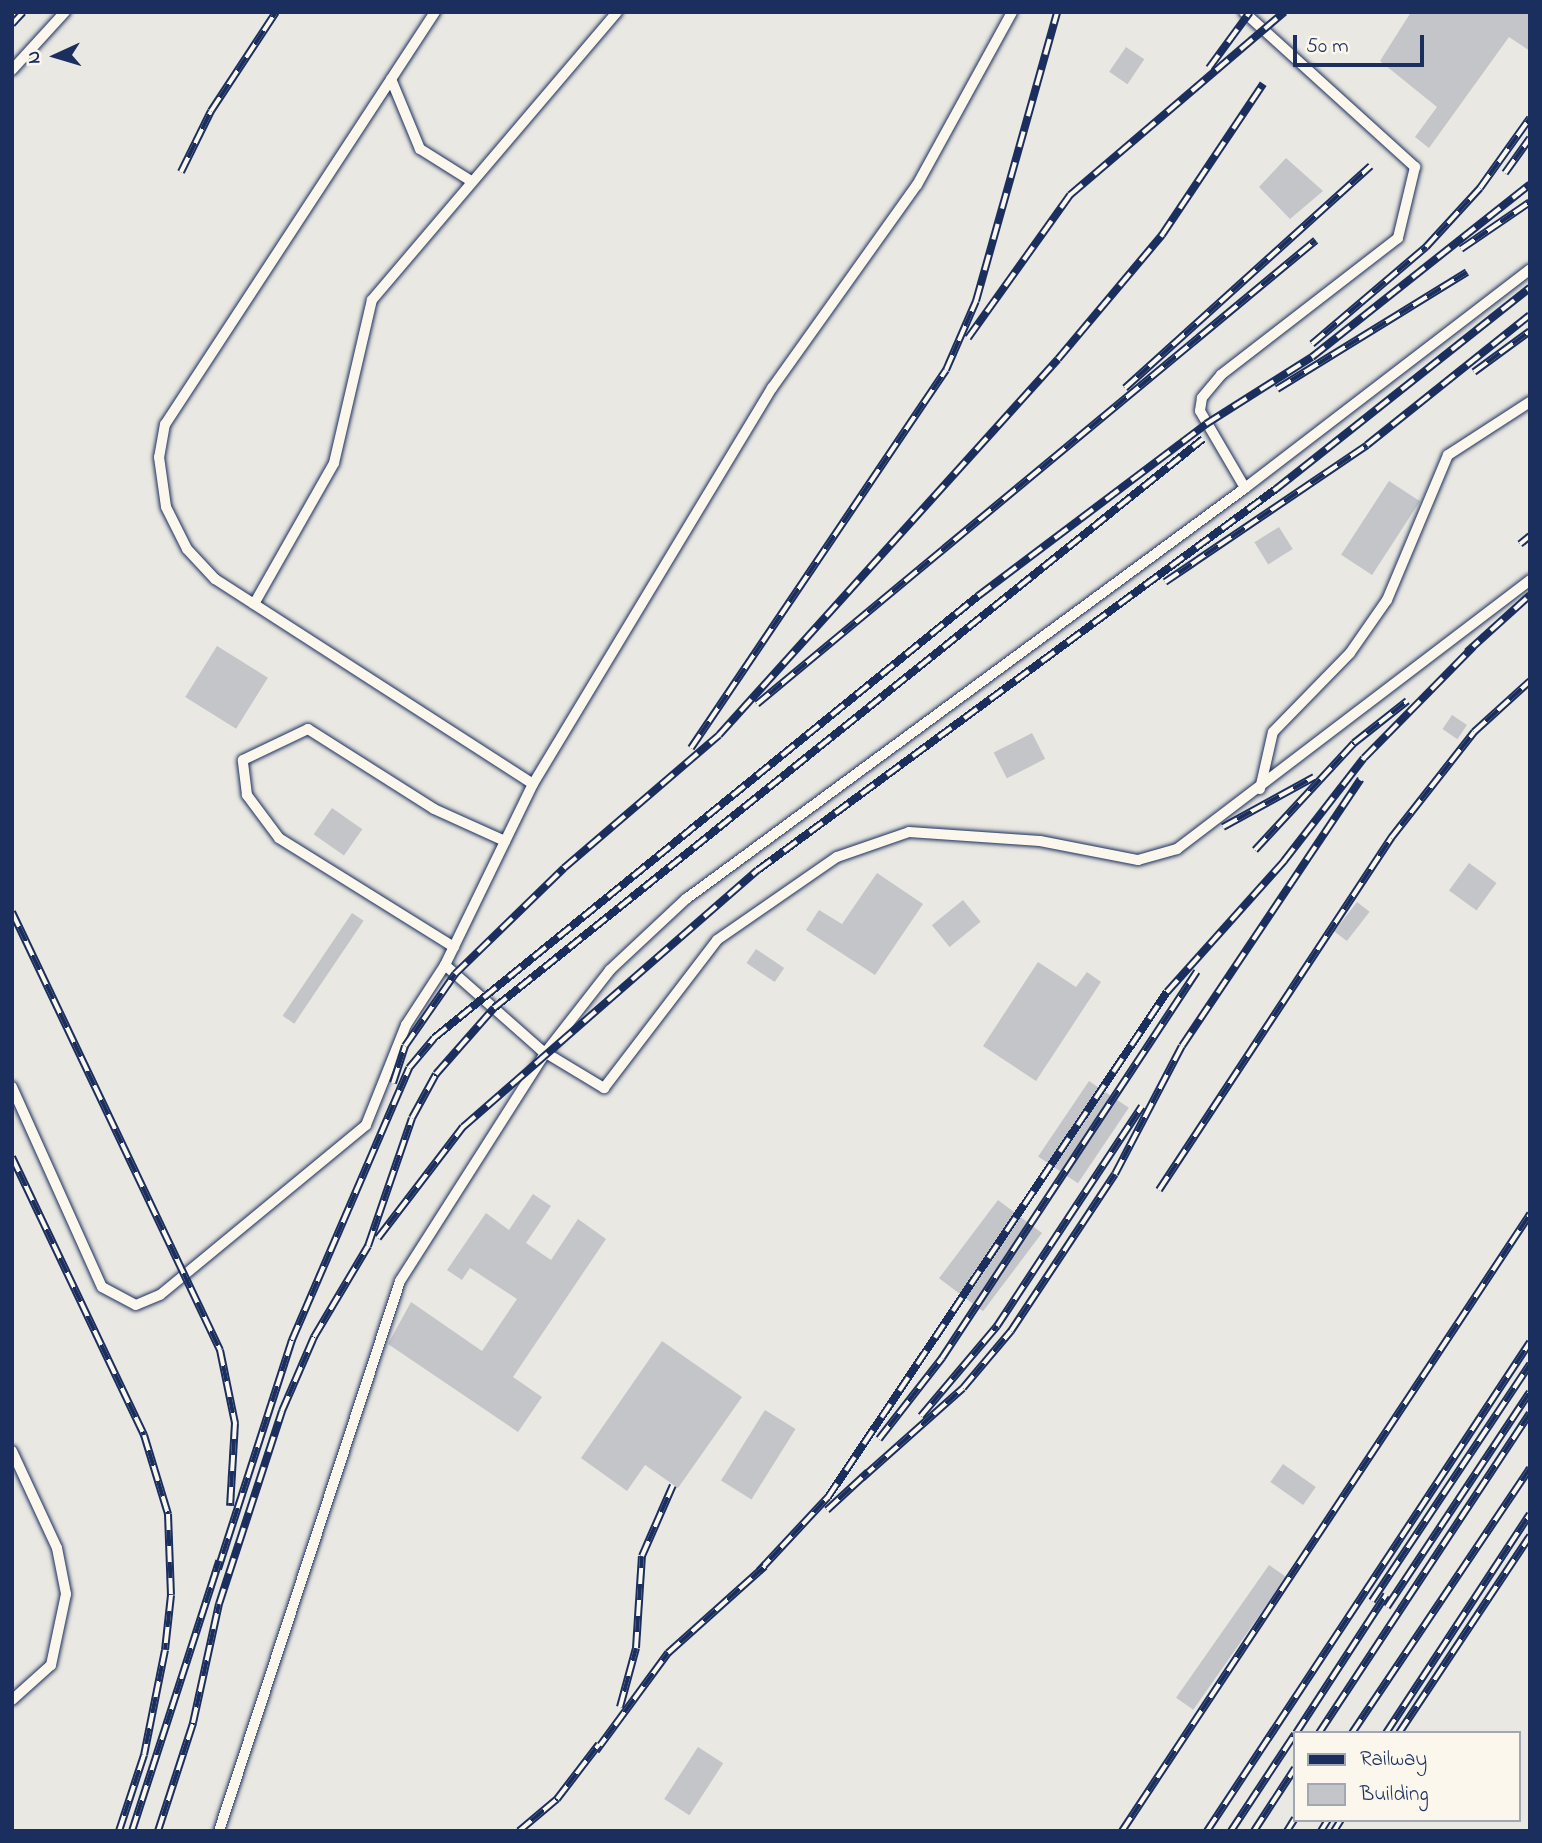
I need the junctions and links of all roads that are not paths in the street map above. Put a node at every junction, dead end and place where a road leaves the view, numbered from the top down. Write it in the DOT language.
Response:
graph roads {
  1 [pos="65,12"];
  2 [pos="435,12"];
  3 [pos="617,12"];
  4 [pos="1012,12"];
  5 [pos="1244,12"];
  6 [pos="12,70"];
  7 [pos="391,79"];
  8 [pos="471,181"];
  9 [pos="1530,269"];
  10 [pos="1530,402"];
  11 [pos="1245,488"];
  12 [pos="1530,580"];
  13 [pos="254,604"];
  14 [pos="533,784"];
  15 [pos="1260,789"];
  16 [pos="505,841"];
  17 [pos="454,947"];
  18 [pos="445,965"];
  19 [pos="546,1052"];
  20 [pos="12,1087"];
  21 [pos="12,1451"];
  22 [pos="12,1700"];
  23 [pos="219,1831"];
  1 -- 6 [label="lane"];
  2 -- 7 [label="lane"];
  3 -- 8 [label="lane"];
  4 -- 14 [label="lane"];
  5 -- 11 [label="lane"];
  7 -- 8 [label="lane"];
  7 -- 13 [label="lane"];
  8 -- 13 [label="lane"];
  9 -- 11 [label="lane"];
  10 -- 15 [label="lane"];
  11 -- 19 [label="lane"];
  12 -- 15 [label="lane"];
  13 -- 14 [label="lane"];
  14 -- 16 [label="lane"];
  15 -- 19 [label="lane"];
  16 -- 17 [label="lane"];
  16 -- 17 [label="lane"];
  17 -- 18 [label="lane"];
  18 -- 19 [label="lane"];
  18 -- 20 [label="lane"];
  19 -- 23 [label="lane"];
  21 -- 22 [label="lane"];
}
